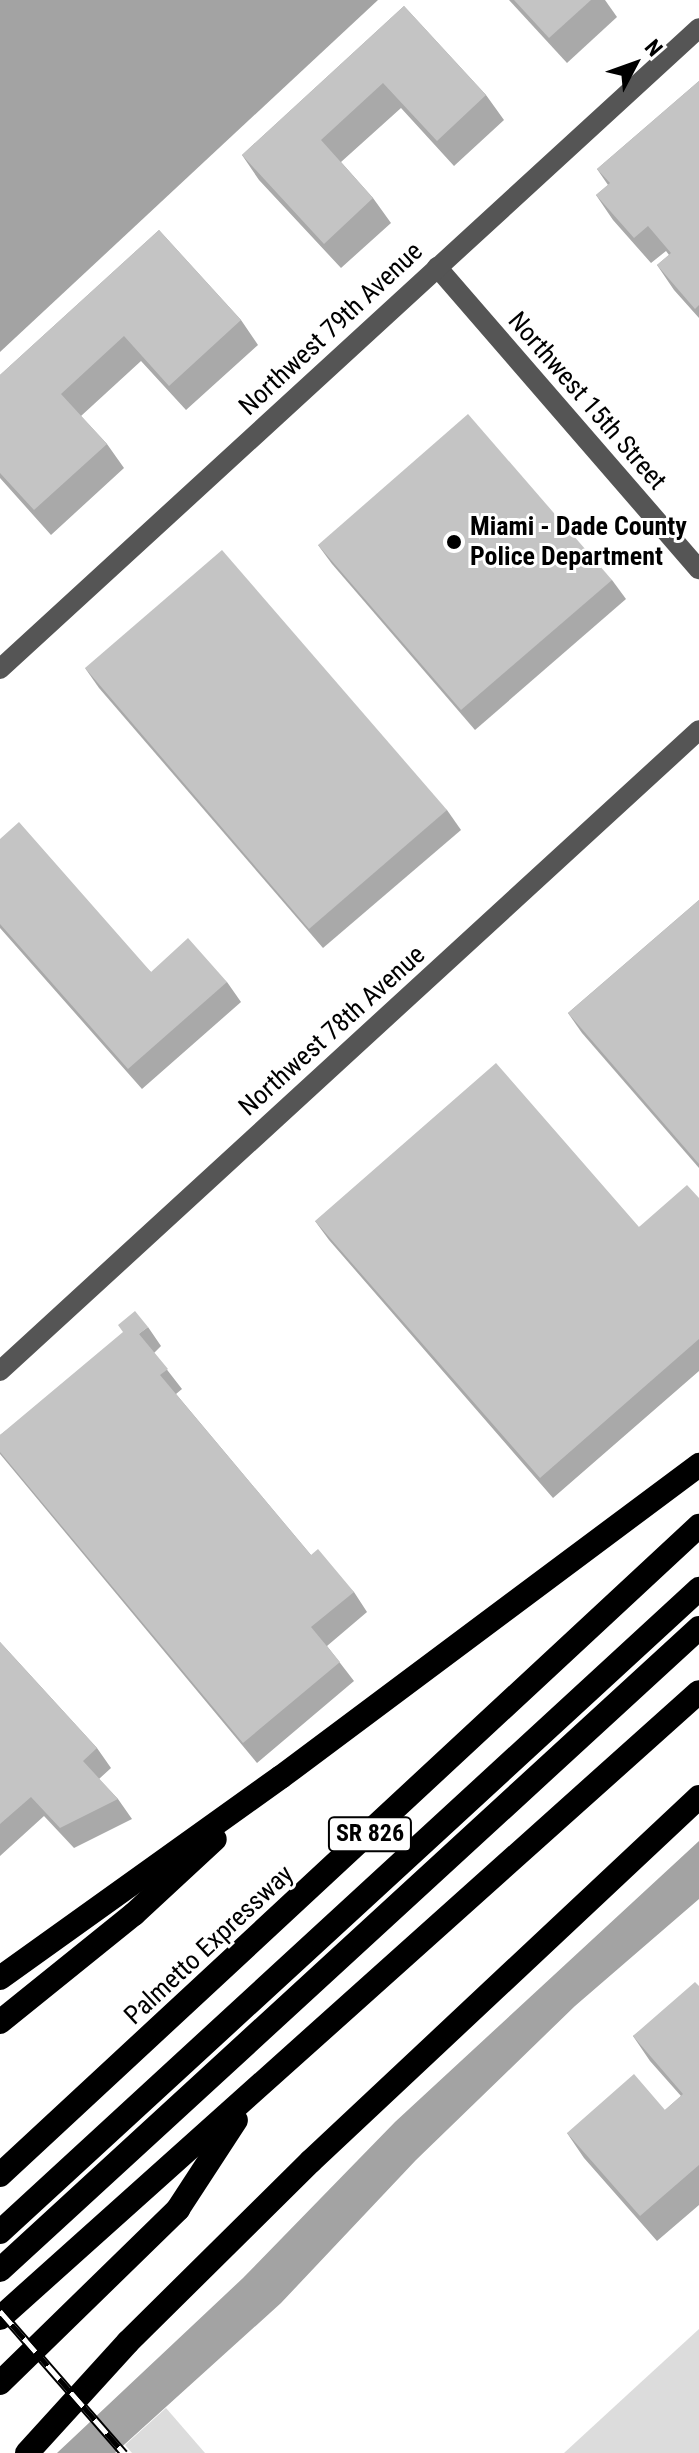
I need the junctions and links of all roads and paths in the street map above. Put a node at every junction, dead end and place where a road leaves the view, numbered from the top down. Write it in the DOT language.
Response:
graph roads {
  1 [pos="699,28"];
  2 [pos="437,267"];
  3 [pos="699,569"];
  4 [pos="0,669"];
  5 [pos="699,730"];
  6 [pos="0,1371"];
  7 [pos="699,1465"];
  8 [pos="699,1526"];
  9 [pos="699,1589"];
  10 [pos="699,1628"];
  11 [pos="699,1692"];
  12 [pos="281,1777"];
  13 [pos="699,1797"];
  14 [pos="0,1978"];
  15 [pos="0,2022"];
  16 [pos="252,2094"];
  17 [pos="39,2140"];
  18 [pos="0,2151"];
  19 [pos="0,2175"];
  20 [pos="9,2224"];
  21 [pos="0,2270"];
  22 [pos="0,2318"];
  23 [pos="0,2383"];
  24 [pos="27,2453"];
  1 -- 2 [label="street, Northwest 79th Avenue"];
  2 -- 3 [label="street, Northwest 15th Street"];
  2 -- 4 [label="street, Northwest 79th Avenue"];
  5 -- 6 [label="street, Northwest 78th Avenue"];
  7 -- 12 [label="highway"];
  8 -- 17 [label="highway, Palmetto Expressway / SR 826"];
  9 -- 20 [label="highway"];
  10 -- 21 [label="highway"];
  11 -- 16 [label="highway"];
  12 -- 14 [label="highway"];
  12 -- 15 [label="highway"];
  13 -- 24 [label="highway"];
  16 -- 22 [label="highway"];
  16 -- 23 [label="highway"];
  17 -- 18 [label="highway"];
  17 -- 19 [label="highway, Palmetto Expressway / SR 826"];
}
